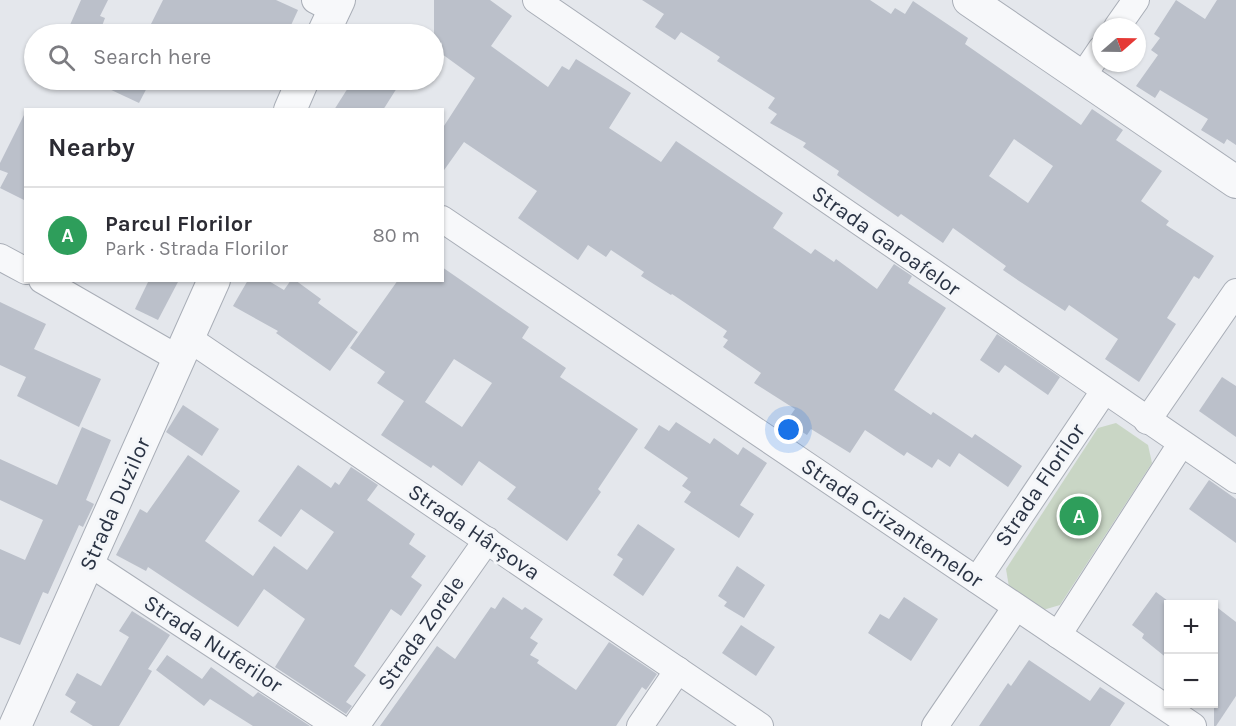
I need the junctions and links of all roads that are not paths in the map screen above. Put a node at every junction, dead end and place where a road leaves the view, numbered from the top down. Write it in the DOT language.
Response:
graph roads {
  1 [pos="536,0"];
  2 [pos="969,0"];
  3 [pos="1136,0"];
  4 [pos="1123,18"];
  5 [pos="1092,62"];
  6 [pos="1082,76"];
  7 [pos="299,90"];
  8 [pos="291,108"];
  9 [pos="1236,182"];
  10 [pos="444,220"];
  11 [pos="0,257"];
  12 [pos="24,270"];
  13 [pos="46,282"];
  14 [pos="213,282"];
  15 [pos="1236,292"];
  16 [pos="184,348"];
  17 [pos="1104,391"];
  18 [pos="1147,420"];
  19 [pos="1181,444"];
  20 [pos="1236,480"];
  21 [pos="487,540"];
  22 [pos="89,563"];
  23 [pos="977,580"];
  24 [pos="1016,607"];
  25 [pos="1058,635"];
  26 [pos="678,670"];
  27 [pos="11,718"];
  28 [pos="337,726"];
  29 [pos="356,726"];
  30 [pos="640,726"];
  31 [pos="760,726"];
  32 [pos="935,726"];
  33 [pos="1193,726"];
  1 -- 17 [label="street, Strada Garoafelor"];
  2 -- 6 [label="street"];
  3 -- 4 [label="street"];
  5 -- 6 [label="street"];
  6 -- 9 [label="street"];
  7 -- 8 [label="street"];
  10 -- 23 [label="street, Strada Crizantemelor"];
  11 -- 12 [label="street"];
  13 -- 16 [label="street, Strada Hârșova"];
  14 -- 16 [label="street, Strada Duzilor"];
  15 -- 18 [label="street"];
  16 -- 21 [label="street, Strada Hârșova"];
  16 -- 22 [label="street, Strada Duzilor"];
  17 -- 18 [label="street, Strada Garoafelor"];
  17 -- 23 [label="street, Strada Florilor"];
  18 -- 19 [label="street, Strada Garoafelor"];
  19 -- 20 [label="street, Strada Garoafelor"];
  19 -- 25 [label="street"];
  21 -- 26 [label="street, Strada Hârșova"];
  21 -- 29 [label="street, Strada Zorele"];
  22 -- 27 [label="street, Strada Duzilor"];
  22 -- 28 [label="street, Strada Nuferilor"];
  23 -- 24 [label="street, Strada Crizantemelor"];
  24 -- 25 [label="street, Strada Crizantemelor"];
  24 -- 32 [label="street"];
  25 -- 33 [label="street, Strada Crizantemelor"];
  26 -- 30 [label="street"];
  26 -- 31 [label="street, Strada Hârșova"];
}
